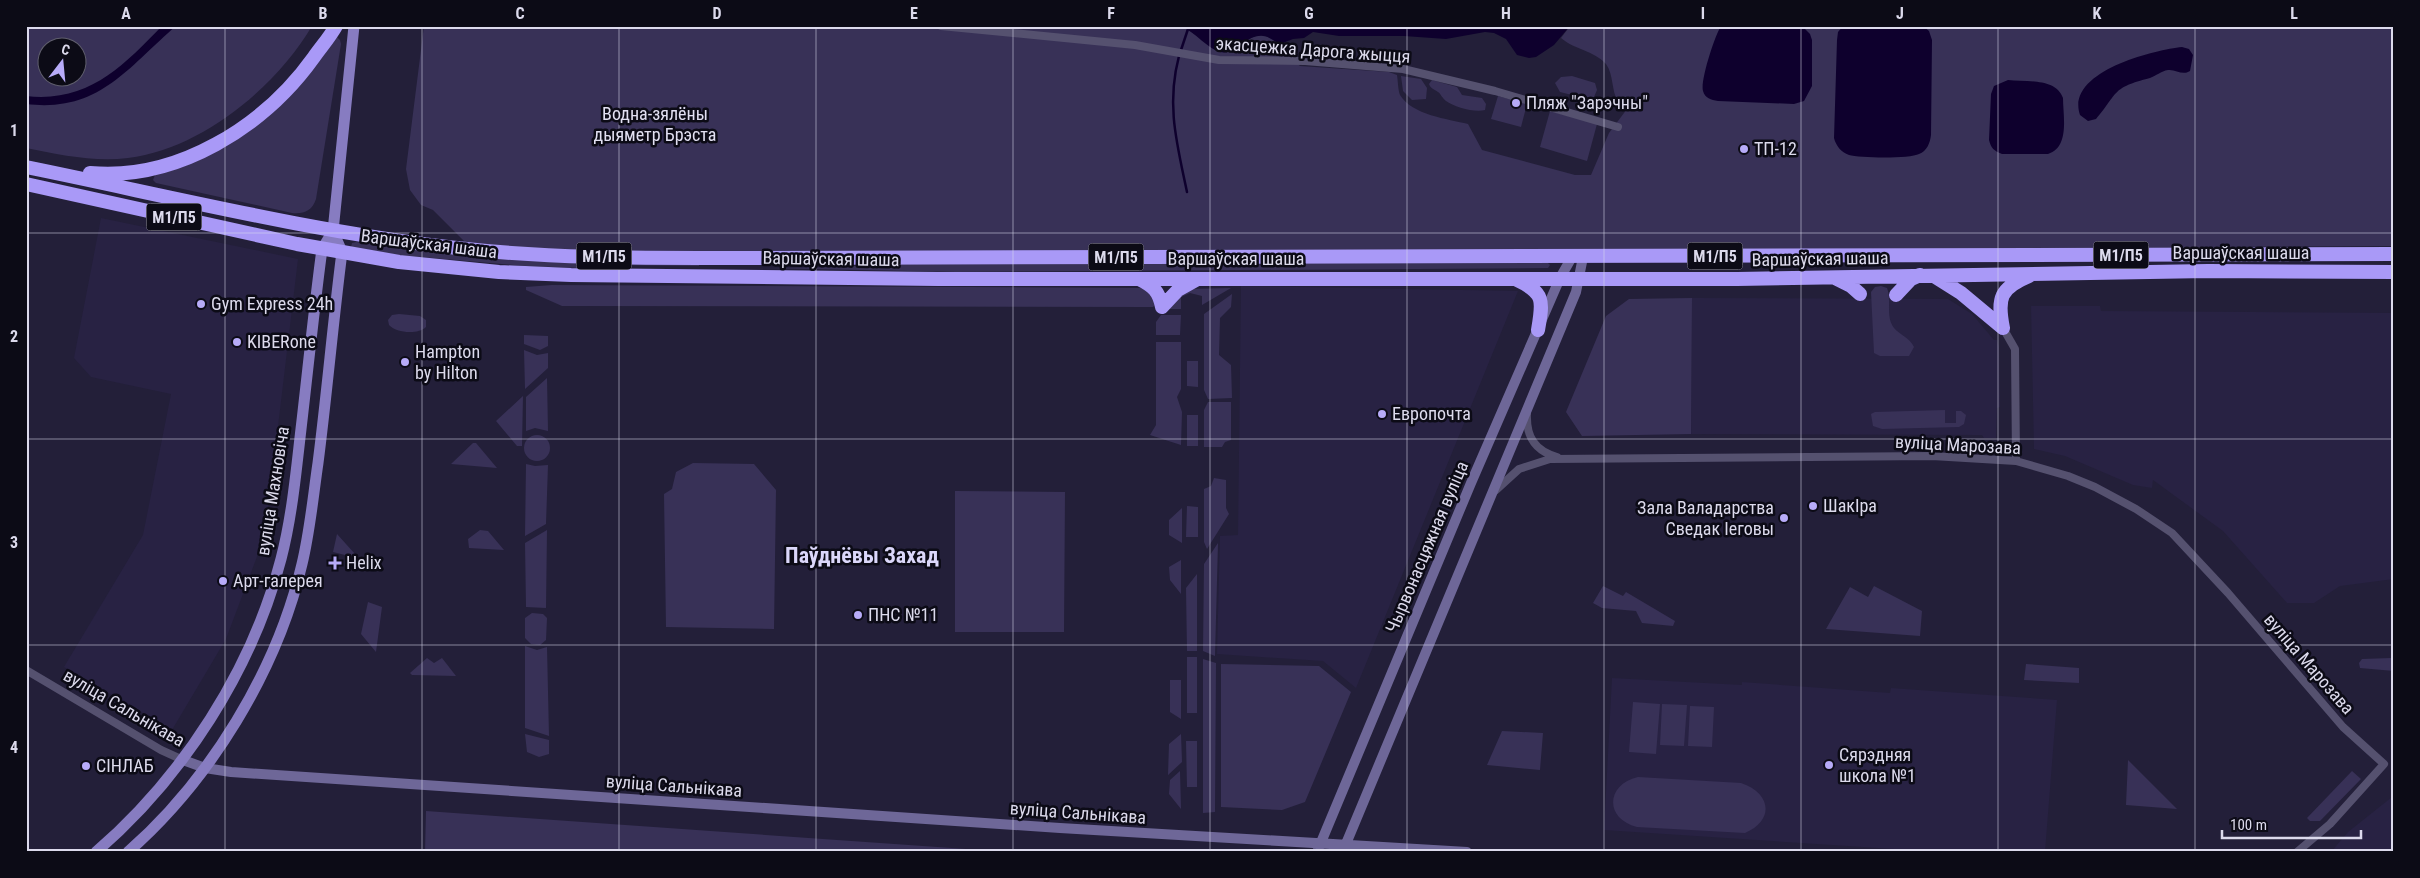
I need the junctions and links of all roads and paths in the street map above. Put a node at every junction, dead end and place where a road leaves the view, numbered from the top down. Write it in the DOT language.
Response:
graph roads {
  1 [pos="336,26"];
  2 [pos="354,26"];
  3 [pos="941,26"];
  4 [pos="1618,127"];
  5 [pos="26,167"];
  6 [pos="26,184"];
  7 [pos="333,231"];
  8 [pos="322,249"];
  9 [pos="342,252"];
  10 [pos="2394,254"];
  11 [pos="1578,257"];
  12 [pos="704,258"];
  13 [pos="751,258"];
  14 [pos="2394,272"];
  15 [pos="2034,274"];
  16 [pos="1927,275"];
  17 [pos="704,276"];
  18 [pos="751,277"];
  19 [pos="1832,277"];
  20 [pos="1202,278"];
  21 [pos="1560,278"];
  22 [pos="1138,279"];
  23 [pos="1514,279"];
  24 [pos="1580,279"];
  25 [pos="1860,294"];
  26 [pos="1896,296"];
  27 [pos="2003,328"];
  28 [pos="1538,330"];
  29 [pos="1528,406"];
  30 [pos="1562,458"];
  31 [pos="2016,461"];
  32 [pos="1490,497"];
  33 [pos="26,670"];
  34 [pos="183,760"];
  35 [pos="205,768"];
  36 [pos="1319,848"];
  37 [pos="1344,849"];
  38 [pos="96,852"];
  39 [pos="128,852"];
  40 [pos="1467,852"];
  41 [pos="2297,852"];
  1 -- 5 [label="highway"];
  2 -- 7 [label="main road, вуліца Махновіча"];
  3 -- 4 [label="street, экасцежка Дарога жыцця"];
  5 -- 7 [label="highway, Варшаўская шаша / М1/П5"];
  6 -- 8 [label="highway, Варшаўская шаша / М1/П5"];
  7 -- 8 [label="main road, вуліца Махновіча"];
  7 -- 9 [label="main road, вуліца Махновіча"];
  7 -- 12 [label="highway, Варшаўская шаша / М1/П5"];
  8 -- 9 [label="highway, Варшаўская шаша / М1/П5"];
  8 -- 34 [label="main road, вуліца Махновіча"];
  9 -- 17 [label="highway, Варшаўская шаша / М1/П5"];
  9 -- 35 [label="main road"];
  10 -- 11 [label="highway, Варшаўская шаша / М1/П5"];
  11 -- 13 [label="highway, Варшаўская шаша / М1/П5"];
  11 -- 21 [label="street, Чырвонасцяжная вуліца"];
  11 -- 24 [label="street"];
  12 -- 13 [label="highway, Варшаўская шаша / М1/П5"];
  12 -- 17 [label="highway"];
  13 -- 18 [label="highway"];
  14 -- 15 [label="highway, Варшаўская шаша / М1/П5"];
  15 -- 16 [label="highway, Варшаўская шаша / М1/П5"];
  15 -- 27 [label="highway"];
  16 -- 19 [label="highway, Варшаўская шаша / М1/П5"];
  16 -- 26 [label="highway"];
  16 -- 27 [label="highway"];
  17 -- 18 [label="highway, Варшаўская шаша / М1/П5"];
  18 -- 22 [label="highway, Варшаўская шаша / М1/П5"];
  19 -- 24 [label="highway, Варшаўская шаша / М1/П5"];
  19 -- 25 [label="highway"];
  20 -- 22 [label="highway, Варшаўская шаша / М1/П5"];
  20 -- 22 [label="highway"];
  20 -- 23 [label="highway, Варшаўская шаша / М1/П5"];
  21 -- 23 [label="highway, Варшаўская шаша / М1/П5"];
  21 -- 24 [label="highway, Варшаўская шаша / М1/П5"];
  21 -- 28 [label="street, Чырвонасцяжная вуліца"];
  23 -- 28 [label="highway"];
  24 -- 29 [label="street"];
  27 -- 31 [label="street"];
  28 -- 36 [label="street, Чырвонасцяжная вуліца"];
  29 -- 30 [label="street, вуліца Марозава"];
  29 -- 32 [label="street"];
  30 -- 31 [label="street, вуліца Марозава"];
  30 -- 32 [label="street, вуліца Марозава"];
  31 -- 41 [label="street, вуліца Марозава"];
  32 -- 37 [label="street"];
  33 -- 34 [label="street, вуліца Сальнікава"];
  34 -- 35 [label="street, вуліца Сальнікава"];
  34 -- 38 [label="main road, вуліца Махновіча"];
  35 -- 36 [label="street, вуліца Сальнікава"];
  35 -- 39 [label="main road"];
  36 -- 37 [label="street, вуліца Сальнікава"];
  37 -- 40 [label="street, вуліца Сальнікава"];
}
